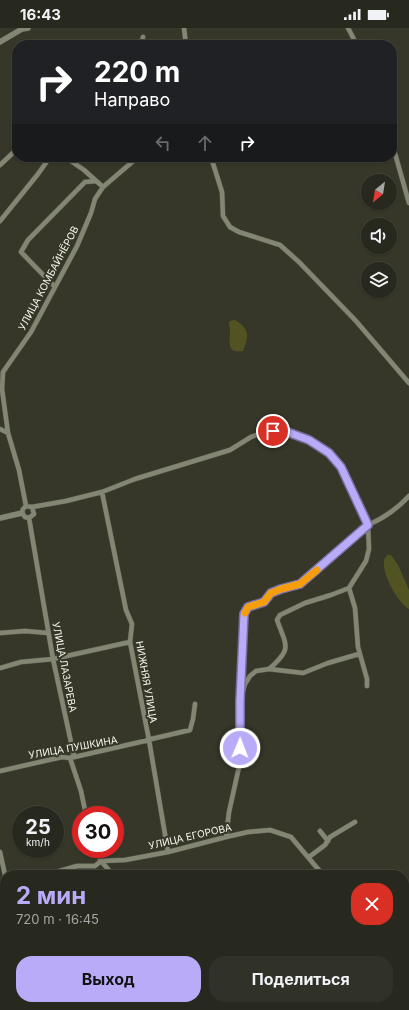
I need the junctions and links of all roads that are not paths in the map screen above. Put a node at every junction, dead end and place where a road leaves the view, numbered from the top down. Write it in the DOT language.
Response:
graph roads {
  1 [pos="28,28"];
  2 [pos="184,28"];
  3 [pos="348,28"];
  4 [pos="143,37"];
  5 [pos="142,40"];
  6 [pos="185,40"];
  7 [pos="354,40"];
  8 [pos="0,42"];
  9 [pos="12,154"];
  10 [pos="397,161"];
  11 [pos="46,162"];
  12 [pos="72,162"];
  13 [pos="132,162"];
  14 [pos="213,162"];
  15 [pos="0,166"];
  16 [pos="96,181"];
  17 [pos="102,187"];
  18 [pos="409,203"];
  19 [pos="0,221"];
  20 [pos="55,287"];
  21 [pos="409,383"];
  22 [pos="0,429"];
  23 [pos="8,432"];
  24 [pos="102,492"];
  25 [pos="409,496"];
  26 [pos="29,507"];
  27 [pos="22,513"];
  28 [pos="0,518"];
  29 [pos="29,518"];
  30 [pos="368,525"];
  31 [pos="349,588"];
  32 [pos="0,633"];
  33 [pos="48,633"];
  34 [pos="130,642"];
  35 [pos="359,654"];
  36 [pos="53,659"];
  37 [pos="0,668"];
  38 [pos="269,669"];
  39 [pos="368,686"];
  40 [pos="240,701"];
  41 [pos="195,704"];
  42 [pos="148,740"];
  43 [pos="72,757"];
  44 [pos="0,771"];
  45 [pos="84,806"];
  46 [pos="355,822"];
  47 [pos="320,831"];
  48 [pos="226,837"];
  49 [pos="328,841"];
  50 [pos="0,852"];
  51 [pos="168,852"];
  52 [pos="309,857"];
  53 [pos="99,858"];
  54 [pos="101,861"];
  55 [pos="4,870"];
  56 [pos="63,870"];
  57 [pos="109,870"];
  58 [pos="319,870"];
  1 -- 8 [label="street"];
  2 -- 6 [label="street"];
  3 -- 7 [label="street"];
  4 -- 5 [label="street"];
  9 -- 15 [label="street"];
  10 -- 18 [label="street"];
  11 -- 19 [label="street"];
  12 -- 16 [label="street"];
  13 -- 17 [label="street, УЛИЦА КОМБАЙНЁРОВ"];
  14 -- 21 [label="street"];
  16 -- 17 [label="street"];
  16 -- 20 [label="street"];
  17 -- 20 [label="street, УЛИЦА КОМБАЙНЁРОВ"];
  20 -- 23 [label="street, УЛИЦА КОМБАЙНЁРОВ"];
  22 -- 23 [label="street"];
  23 -- 26 [label="street"];
  24 -- 26 [label="street"];
  24 -- 30 [label="street"];
  24 -- 34 [label="street, НИЖНЯЯ УЛИЦА"];
  25 -- 30 [label="street"];
  26 -- 27 [label="street"];
  26 -- 29 [label="street"];
  27 -- 28 [label="street"];
  27 -- 29 [label="street"];
  29 -- 33 [label="street, УЛИЦА ЛАЗАРЕВА"];
  30 -- 31 [label="street"];
  30 -- 40 [label="street"];
  31 -- 35 [label="street"];
  31 -- 38 [label="street"];
  32 -- 33 [label="street"];
  33 -- 36 [label="street, УЛИЦА ЛАЗАРЕВА"];
  34 -- 36 [label="street"];
  34 -- 42 [label="street, НИЖНЯЯ УЛИЦА"];
  35 -- 38 [label="street"];
  35 -- 39 [label="street"];
  36 -- 37 [label="street"];
  36 -- 43 [label="street, УЛИЦА ЛАЗАРЕВА"];
  38 -- 40 [label="street"];
  40 -- 48 [label="street"];
  41 -- 42 [label="street, УЛИЦА ПУШКИНА"];
  42 -- 43 [label="street, УЛИЦА ПУШКИНА"];
  42 -- 51 [label="street, НИЖНЯЯ УЛИЦА"];
  43 -- 44 [label="street, УЛИЦА ПУШКИНА"];
  43 -- 45 [label="street, УЛИЦА ЛАЗАРЕВА"];
  46 -- 49 [label="street"];
  47 -- 49 [label="street"];
  48 -- 51 [label="street, УЛИЦА ЕГОРОВА"];
  48 -- 52 [label="street, УЛИЦА ЕГОРОВА"];
  49 -- 52 [label="street"];
  50 -- 55 [label="street"];
  51 -- 54 [label="street, УЛИЦА ЕГОРОВА"];
  52 -- 58 [label="street, УЛИЦА ЕГОРОВА"];
  53 -- 54 [label="street"];
  54 -- 56 [label="street, УЛИЦА ЕГОРОВА"];
  54 -- 57 [label="street"];
}
